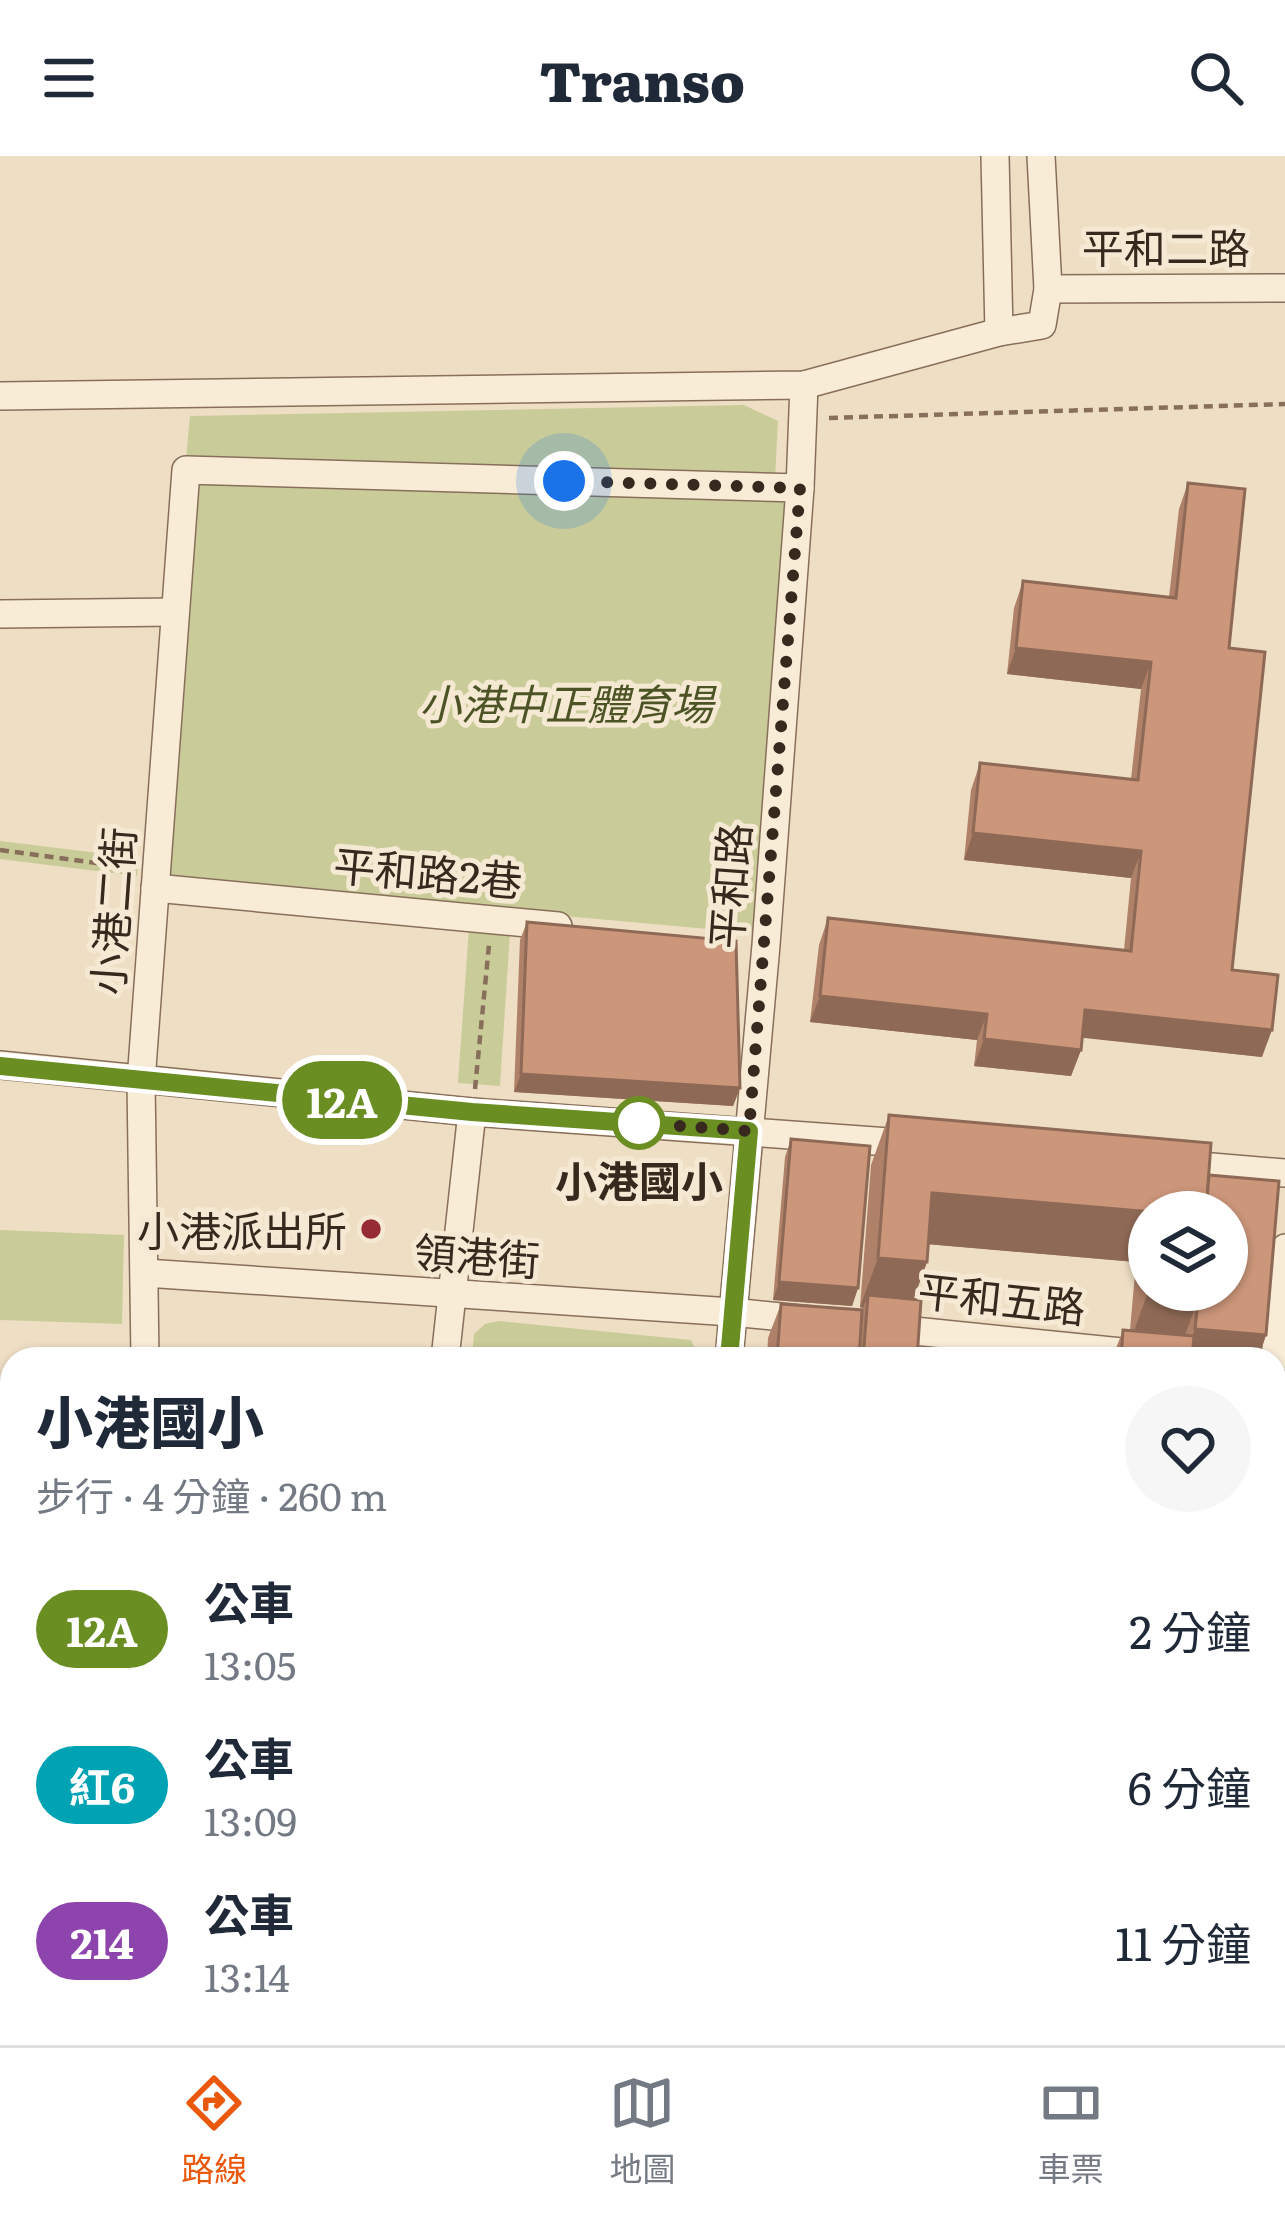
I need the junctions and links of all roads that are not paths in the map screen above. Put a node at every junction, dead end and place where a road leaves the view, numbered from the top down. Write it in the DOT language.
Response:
graph roads {
  1 [pos="995,156"];
  2 [pos="1042,156"];
  3 [pos="1285,287"];
  4 [pos="1048,290"];
  5 [pos="999,332"];
  6 [pos="804,385"];
  7 [pos="0,396"];
  8 [pos="800,488"];
  9 [pos="175,612"];
  10 [pos="0,614"];
  11 [pos="155,879"];
  12 [pos="583,928"];
  13 [pos="0,1065"];
  14 [pos="141,1081"];
  15 [pos="472,1112"];
  16 [pos="749,1131"];
  17 [pos="936,1146"];
  18 [pos="1145,1162"];
  19 [pos="1285,1173"];
  20 [pos="1285,1248"];
  21 [pos="145,1273"];
  22 [pos="451,1295"];
  23 [pos="732,1312"];
  24 [pos="146,1347"];
  25 [pos="447,1347"];
  26 [pos="730,1347"];
  27 [pos="1073,1347"];
  28 [pos="1276,1347"];
  1 -- 5 [label="street"];
  2 -- 4 [label="street"];
  3 -- 4 [label="street, 平和二路"];
  4 -- 5 [label="street"];
  5 -- 6 [label="street"];
  6 -- 7 [label="street"];
  6 -- 8 [label="street, 平和路"];
  8 -- 9 [label="street, 小港二街"];
  8 -- 16 [label="street, 平和路"];
  9 -- 10 [label="street"];
  9 -- 11 [label="street, 小港二街"];
  11 -- 12 [label="street, 平和路2巷"];
  11 -- 14 [label="street, 小港二街"];
  13 -- 14 [label="street"];
  14 -- 15 [label="street"];
  14 -- 21 [label="street, 小港二街"];
  15 -- 16 [label="street"];
  15 -- 22 [label="street"];
  16 -- 17 [label="street"];
  16 -- 23 [label="street, 平和路"];
  18 -- 19 [label="street"];
  20 -- 28 [label="street"];
  21 -- 22 [label="street, 領港街"];
  21 -- 24 [label="street, 小港二街"];
  22 -- 23 [label="street, 領港街"];
  22 -- 25 [label="street"];
  23 -- 26 [label="street, 平和路"];
  23 -- 27 [label="street, 平和五路"];
}
